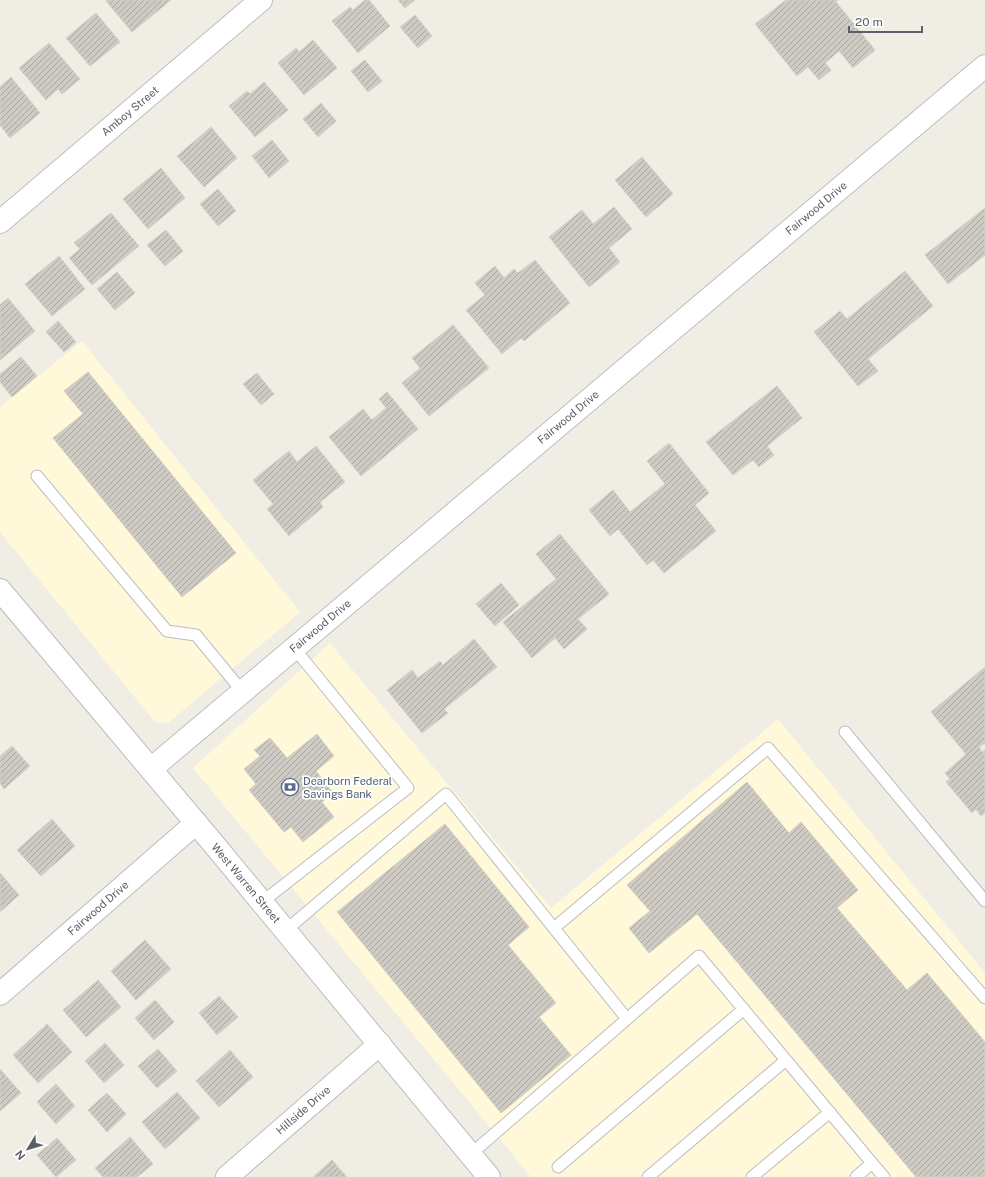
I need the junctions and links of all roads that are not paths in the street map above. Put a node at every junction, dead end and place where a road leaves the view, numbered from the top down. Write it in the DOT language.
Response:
graph roads {
  1 [pos="251,3"];
  2 [pos="985,66"];
  3 [pos="2,217"];
  4 [pos="37,476"];
  5 [pos="3,600"];
  6 [pos="294,648"];
  7 [pos="242,691"];
  8 [pos="845,732"];
  9 [pos="151,769"];
  10 [pos="196,823"];
  11 [pos="262,902"];
  12 [pos="985,902"];
  13 [pos="554,928"];
  14 [pos="286,931"];
  15 [pos="0,994"];
  16 [pos="985,998"];
  17 [pos="744,1009"];
  18 [pos="627,1019"];
  19 [pos="380,1044"];
  20 [pos="786,1060"];
  21 [pos="830,1112"];
  22 [pos="471,1154"];
  23 [pos="872,1163"];
  24 [pos="558,1167"];
  25 [pos="227,1177"];
  26 [pos="489,1177"];
  27 [pos="648,1177"];
  28 [pos="752,1177"];
  29 [pos="856,1177"];
  30 [pos="884,1177"];
  1 -- 3 [label="street, Amboy Street"];
  2 -- 6 [label="street, Fairwood Drive"];
  4 -- 7 [label="lane"];
  5 -- 9 [label="street, West Warren Street"];
  6 -- 7 [label="street, Fairwood Drive"];
  6 -- 11 [label="lane"];
  7 -- 9 [label="street, Fairwood Drive"];
  8 -- 12 [label="lane"];
  9 -- 10 [label="street, West Warren Street"];
  10 -- 11 [label="street, West Warren Street"];
  10 -- 15 [label="street, Fairwood Drive"];
  11 -- 14 [label="street, West Warren Street"];
  13 -- 14 [label="lane"];
  13 -- 16 [label="lane"];
  13 -- 18 [label="lane"];
  14 -- 19 [label="street, West Warren Street"];
  17 -- 18 [label="lane"];
  17 -- 20 [label="lane"];
  17 -- 24 [label="lane"];
  18 -- 22 [label="lane"];
  19 -- 22 [label="street, West Warren Street"];
  19 -- 25 [label="street, Hillside Drive"];
  20 -- 21 [label="lane"];
  20 -- 27 [label="lane"];
  21 -- 23 [label="lane"];
  21 -- 28 [label="lane"];
  22 -- 26 [label="street, West Warren Street"];
  23 -- 29 [label="lane"];
  23 -- 30 [label="lane"];
}
